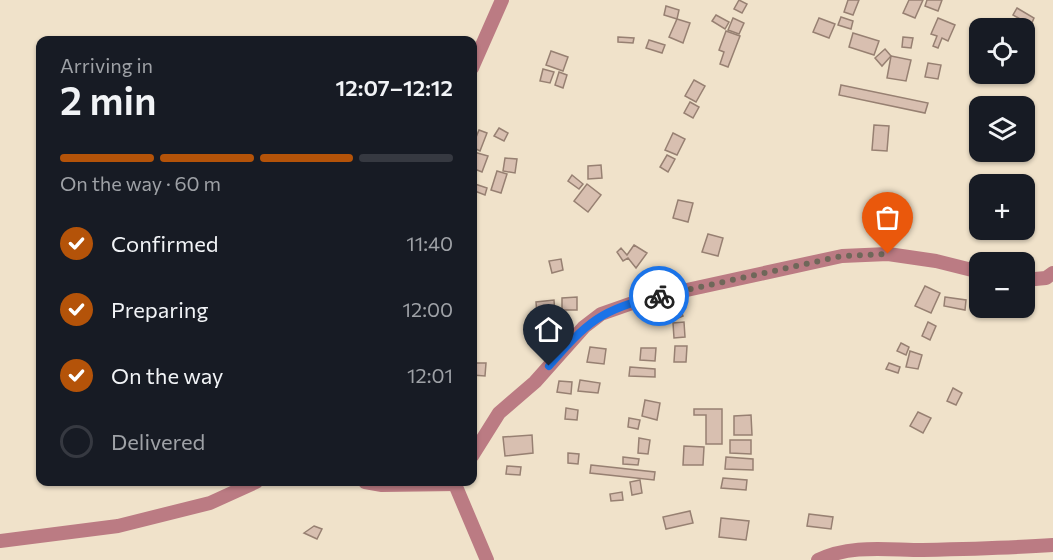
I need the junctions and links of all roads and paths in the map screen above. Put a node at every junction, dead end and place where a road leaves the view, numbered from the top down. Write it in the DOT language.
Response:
graph roads {
  1 [pos="502,0"];
  2 [pos="477,57"];
  3 [pos="969,269"];
  4 [pos="1053,273"];
  5 [pos="1035,279"];
  6 [pos="477,448"];
  7 [pos="247,486"];
  8 [pos="458,486"];
  9 [pos="0,541"];
  10 [pos="1053,545"];
  11 [pos="487,560"];
  12 [pos="818,560"];
  1 -- 2 [label="street"];
  3 -- 6 [label="street"];
  4 -- 5 [label="street"];
  7 -- 9 [label="street"];
  8 -- 11 [label="street"];
  10 -- 12 [label="street"];
}
